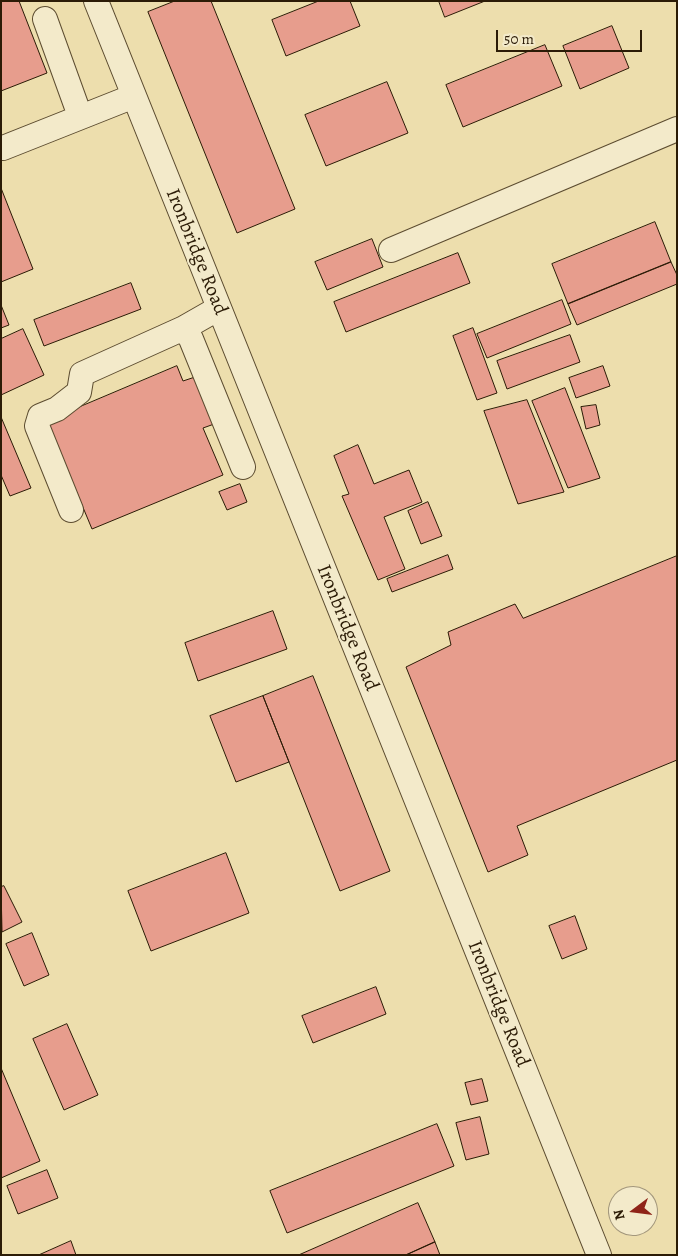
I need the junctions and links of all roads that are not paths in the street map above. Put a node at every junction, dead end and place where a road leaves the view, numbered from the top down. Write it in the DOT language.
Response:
graph roads {
  1 [pos="96,1"];
  2 [pos="45,19"];
  3 [pos="134,96"];
  4 [pos="80,116"];
  5 [pos="677,129"];
  6 [pos="3,148"];
  7 [pos="391,250"];
  8 [pos="219,308"];
  9 [pos="184,328"];
  10 [pos="243,467"];
  11 [pos="71,510"];
  12 [pos="599,1255"];
  1 -- 3 [label="street, Ironbridge Road"];
  2 -- 4 [label="street"];
  3 -- 4 [label="street"];
  3 -- 8 [label="street, Ironbridge Road"];
  4 -- 6 [label="street"];
  5 -- 7 [label="street"];
  8 -- 9 [label="street"];
  8 -- 12 [label="street, Ironbridge Road"];
  9 -- 10 [label="street"];
  9 -- 11 [label="street"];
}
